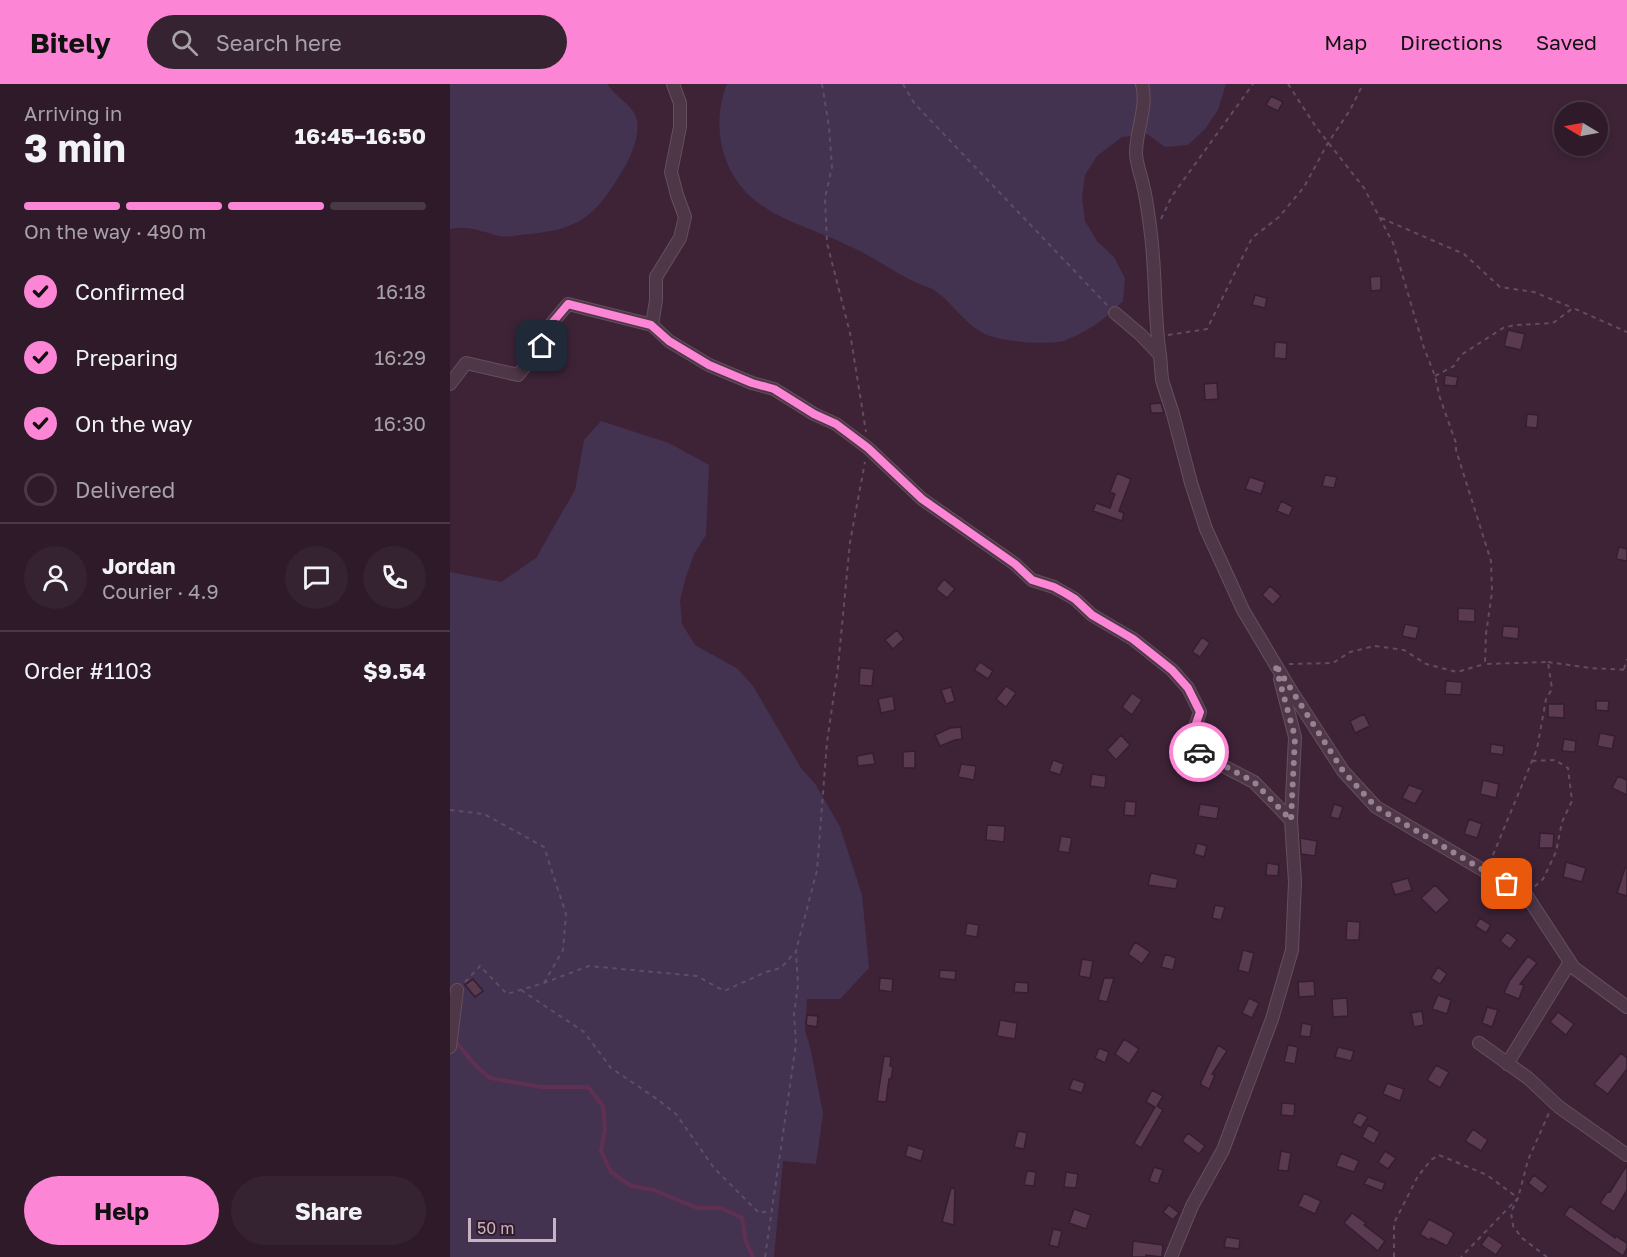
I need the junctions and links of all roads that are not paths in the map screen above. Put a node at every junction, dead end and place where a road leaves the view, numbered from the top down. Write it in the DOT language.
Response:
graph roads {
  1 [pos="673,84"];
  2 [pos="1142,84"];
  3 [pos="1115,313"];
  4 [pos="651,325"];
  5 [pos="1160,355"];
  6 [pos="450,384"];
  7 [pos="1275,664"];
  8 [pos="1291,820"];
  9 [pos="1570,962"];
  10 [pos="457,990"];
  11 [pos="1627,1007"];
  12 [pos="1479,1043"];
  13 [pos="450,1047"];
  14 [pos="1507,1064"];
  15 [pos="1627,1155"];
  16 [pos="1171,1257"];
  1 -- 4 [label="street"];
  2 -- 5 [label="street"];
  3 -- 5 [label="street"];
  4 -- 6 [label="street"];
  4 -- 8 [label="street"];
  5 -- 7 [label="street"];
  7 -- 8 [label="street"];
  7 -- 9 [label="street"];
  8 -- 16 [label="street"];
  9 -- 11 [label="street"];
  9 -- 14 [label="street"];
  10 -- 13 [label="street"];
  12 -- 14 [label="street"];
  14 -- 15 [label="street"];
}
